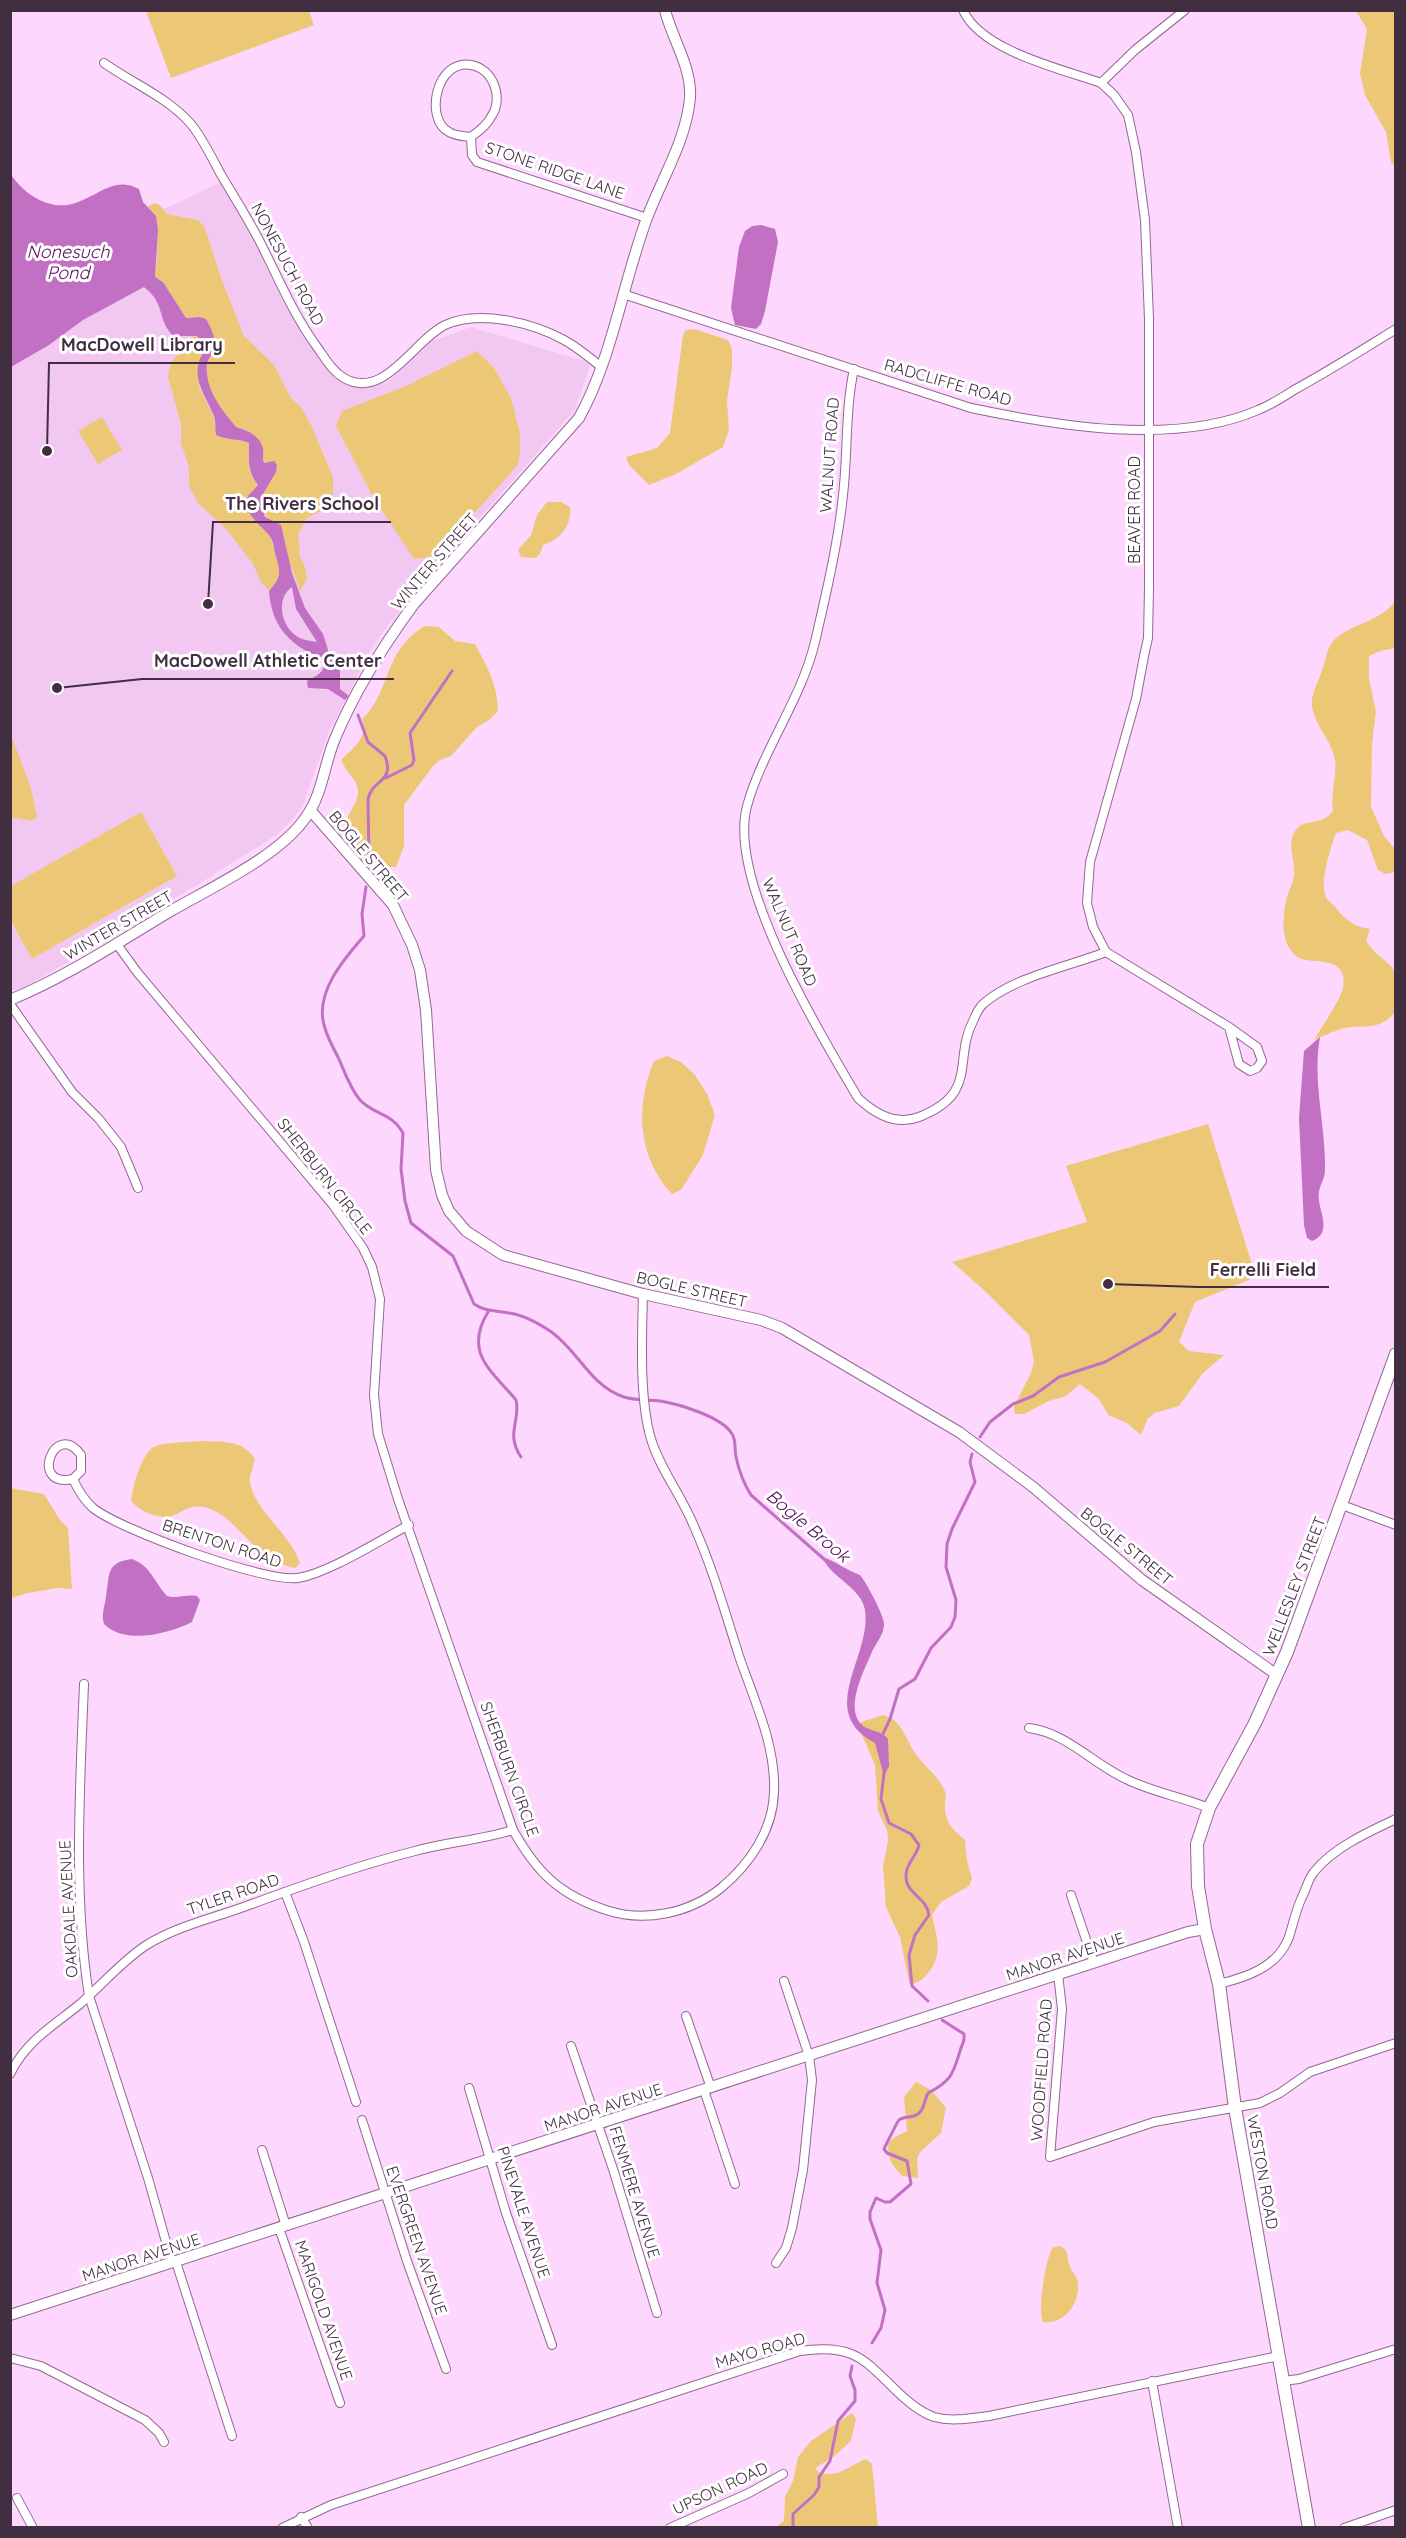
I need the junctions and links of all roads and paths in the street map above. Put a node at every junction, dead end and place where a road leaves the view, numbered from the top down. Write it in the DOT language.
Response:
graph roads {
  1 [pos="665,10"];
  2 [pos="963,10"];
  3 [pos="1185,10"];
  4 [pos="104,63"];
  5 [pos="1101,83"];
  6 [pos="471,137"];
  7 [pos="647,218"];
  8 [pos="623,294"];
  9 [pos="1395,329"];
  10 [pos="600,366"];
  11 [pos="854,369"];
  12 [pos="1149,428"];
  13 [pos="311,811"];
  14 [pos="117,943"];
  15 [pos="1106,952"];
  16 [pos="10,1002"];
  17 [pos="1229,1027"];
  18 [pos="138,1188"];
  19 [pos="643,1294"];
  20 [pos="1395,1354"];
  21 [pos="72,1479"];
  22 [pos="1342,1505"];
  23 [pos="409,1525"];
  24 [pos="1395,1525"];
  25 [pos="1277,1676"];
  26 [pos="84,1684"];
  27 [pos="1029,1728"];
  28 [pos="1209,1808"];
  29 [pos="1395,1819"];
  30 [pos="1203,1822"];
  31 [pos="513,1830"];
  32 [pos="285,1892"];
  33 [pos="1071,1895"];
  34 [pos="1205,1929"];
  35 [pos="1094,1963"];
  36 [pos="1058,1974"];
  37 [pos="784,1981"];
  38 [pos="1219,1984"];
  39 [pos="88,1996"];
  40 [pos="686,2016"];
  41 [pos="1395,2043"];
  42 [pos="572,2046"];
  43 [pos="809,2056"];
  44 [pos="10,2074"];
  45 [pos="469,2088"];
  46 [pos="707,2089"];
  47 [pos="356,2102"];
  48 [pos="1235,2108"];
  49 [pos="362,2120"];
  50 [pos="598,2124"];
  51 [pos="262,2150"];
  52 [pos="491,2159"];
  53 [pos="735,2184"];
  54 [pos="386,2194"];
  55 [pos="283,2227"];
  56 [pos="174,2262"];
  57 [pos="776,2263"];
  58 [pos="657,2313"];
  59 [pos="10,2315"];
  60 [pos="552,2345"];
  61 [pos="1395,2349"];
  62 [pos="1279,2356"];
  63 [pos="10,2358"];
  64 [pos="446,2369"];
  65 [pos="1152,2381"];
  66 [pos="1283,2381"];
  67 [pos="340,2403"];
  68 [pos="232,2436"];
  69 [pos="164,2442"];
  70 [pos="783,2475"];
  71 [pos="17,2498"];
  72 [pos="1395,2510"];
  73 [pos="301,2517"];
  74 [pos="33,2528"];
  75 [pos="282,2528"];
  76 [pos="308,2528"];
  77 [pos="670,2528"];
  78 [pos="1178,2528"];
  79 [pos="1309,2528"];
  80 [pos="1344,2528"];
  1 -- 7 [label="street, WINTER STREET"];
  2 -- 5 [label="street, BEAVER ROAD"];
  3 -- 5 [label="street"];
  4 -- 10 [label="street, NONESUCH ROAD"];
  5 -- 12 [label="street, BEAVER ROAD"];
  6 -- 6 [label="street, STONE RIDGE LANE"];
  6 -- 7 [label="street, STONE RIDGE LANE"];
  7 -- 8 [label="street, WINTER STREET"];
  8 -- 10 [label="street, WINTER STREET"];
  8 -- 11 [label="street, RADCLIFFE ROAD"];
  9 -- 12 [label="street, RADCLIFFE ROAD"];
  10 -- 13 [label="street, WINTER STREET"];
  11 -- 12 [label="street, RADCLIFFE ROAD"];
  11 -- 15 [label="street, WALNUT ROAD"];
  12 -- 15 [label="street, BEAVER ROAD"];
  13 -- 14 [label="street, WINTER STREET"];
  13 -- 19 [label="street, BOGLE STREET"];
  14 -- 16 [label="street, WINTER STREET"];
  14 -- 23 [label="street, SHERBURN CIRCLE"];
  15 -- 17 [label="street"];
  16 -- 18 [label="street"];
  17 -- 17 [label="street"];
  19 -- 25 [label="street, BOGLE STREET"];
  19 -- 31 [label="street, SHERBURN CIRCLE"];
  20 -- 22 [label="main road, WELLESLEY STREET"];
  21 -- 21 [label="street, BRENTON ROAD"];
  21 -- 23 [label="street, BRENTON ROAD"];
  22 -- 24 [label="street"];
  22 -- 25 [label="main road, WELLESLEY STREET"];
  23 -- 31 [label="street, SHERBURN CIRCLE"];
  25 -- 28 [label="main road, WELLESLEY STREET"];
  26 -- 39 [label="street, OAKDALE AVENUE"];
  27 -- 28 [label="street"];
  28 -- 30 [label="main road, WELLESLEY STREET"];
  29 -- 38 [label="street"];
  30 -- 34 [label="main road, WESTON ROAD"];
  31 -- 32 [label="street, TYLER ROAD"];
  32 -- 39 [label="street, TYLER ROAD"];
  32 -- 47 [label="street"];
  33 -- 35 [label="street"];
  34 -- 35 [label="street, MANOR AVENUE"];
  34 -- 38 [label="main road, WESTON ROAD"];
  35 -- 36 [label="street, MANOR AVENUE"];
  36 -- 43 [label="street, MANOR AVENUE"];
  36 -- 48 [label="street, WOODFIELD ROAD"];
  37 -- 43 [label="street"];
  38 -- 48 [label="main road, WESTON ROAD"];
  39 -- 44 [label="street, TYLER ROAD"];
  39 -- 56 [label="street, OAKDALE AVENUE"];
  40 -- 46 [label="street"];
  41 -- 48 [label="street"];
  42 -- 50 [label="street, FENMERE AVENUE"];
  43 -- 46 [label="street, MANOR AVENUE"];
  43 -- 57 [label="street"];
  45 -- 52 [label="street, PINEVALE AVENUE"];
  46 -- 50 [label="street, MANOR AVENUE"];
  46 -- 53 [label="street"];
  48 -- 62 [label="main road, WESTON ROAD"];
  49 -- 54 [label="street, EVERGREEN AVENUE"];
  50 -- 52 [label="street, MANOR AVENUE"];
  50 -- 58 [label="street, FENMERE AVENUE"];
  51 -- 55 [label="street, MARIGOLD AVENUE"];
  52 -- 54 [label="street, MANOR AVENUE"];
  52 -- 60 [label="street, PINEVALE AVENUE"];
  54 -- 55 [label="street, MANOR AVENUE"];
  54 -- 64 [label="street, EVERGREEN AVENUE"];
  55 -- 56 [label="street, MANOR AVENUE"];
  55 -- 67 [label="street, MARIGOLD AVENUE"];
  56 -- 59 [label="street, MANOR AVENUE"];
  56 -- 68 [label="street, OAKDALE AVENUE"];
  61 -- 66 [label="street"];
  62 -- 65 [label="street, MAYO ROAD"];
  62 -- 66 [label="main road, WESTON ROAD"];
  63 -- 69 [label="street"];
  65 -- 73 [label="street, MAYO ROAD"];
  65 -- 78 [label="street"];
  66 -- 79 [label="main road, WESTON ROAD"];
  70 -- 77 [label="street, UPSON ROAD"];
  71 -- 74 [label="street"];
  72 -- 80 [label="street"];
  73 -- 75 [label="street, MAYO ROAD"];
  73 -- 76 [label="street"];
}
